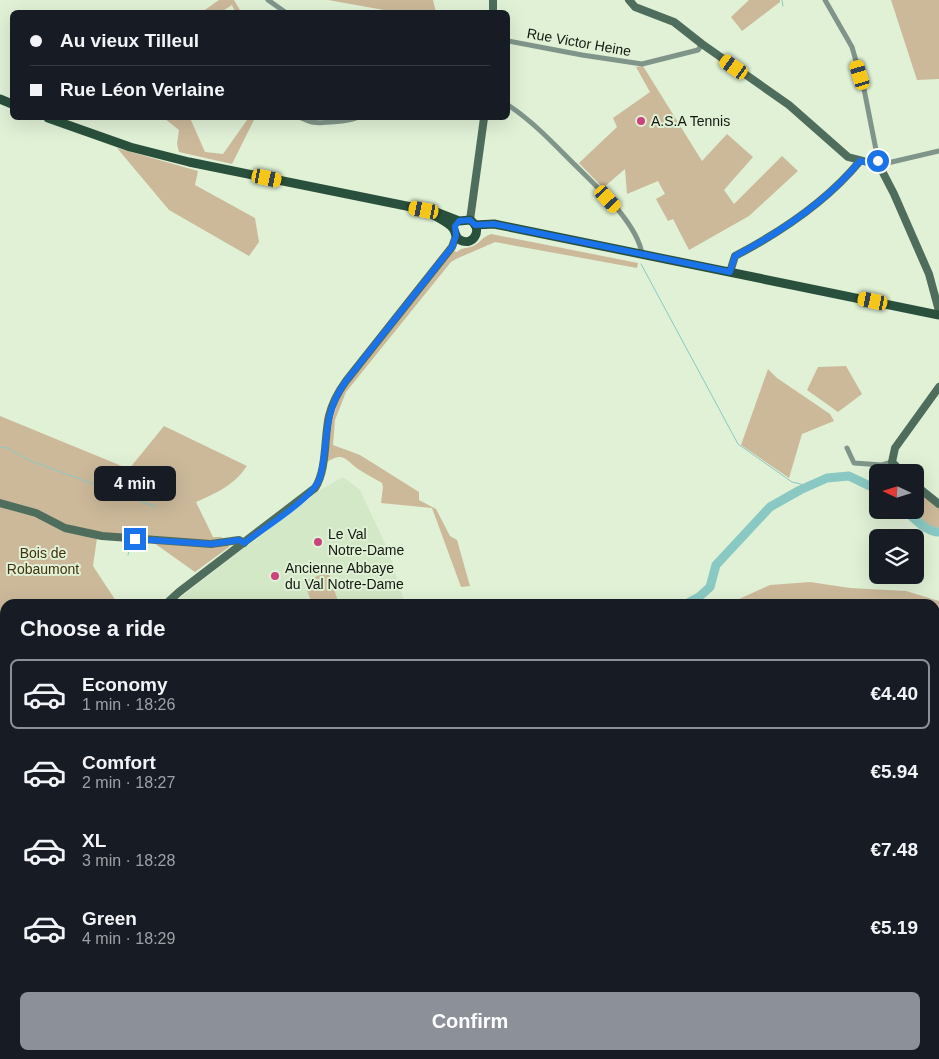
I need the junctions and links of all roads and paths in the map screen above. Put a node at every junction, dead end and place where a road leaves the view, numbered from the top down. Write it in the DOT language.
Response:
graph roads {
  1 [pos="268,0"];
  2 [pos="629,0"];
  3 [pos="825,0"];
  4 [pos="281,10"];
  5 [pos="510,41"];
  6 [pos="702,44"];
  7 [pos="510,107"];
  8 [pos="54,120"];
  9 [pos="306,120"];
  10 [pos="349,120"];
  11 [pos="484,120"];
  12 [pos="939,151"];
  13 [pos="860,161"];
  14 [pos="879,165"];
  15 [pos="424,210"];
  16 [pos="459,221"];
  17 [pos="474,226"];
  18 [pos="457,235"];
  19 [pos="642,254"];
  20 [pos="730,272"];
  21 [pos="939,313"];
  22 [pos="939,387"];
  23 [pos="846,448"];
  24 [pos="892,462"];
  25 [pos="924,493"];
  26 [pos="0,503"];
  27 [pos="939,504"];
  28 [pos="244,543"];
  29 [pos="171,599"];
  1 -- 4 [label="street"];
  2 -- 6 [label="street"];
  3 -- 14 [label="street"];
  5 -- 6 [label="street, Rue Victor Heine"];
  6 -- 13 [label="street"];
  7 -- 19 [label="street"];
  8 -- 15 [label="main road"];
  9 -- 10 [label="street"];
  11 -- 17 [label="street"];
  12 -- 14 [label="street"];
  13 -- 14 [label="street"];
  13 -- 20 [label="street"];
  14 -- 21 [label="street"];
  15 -- 16 [label="main road"];
  15 -- 18 [label="main road"];
  16 -- 17 [label="main road"];
  16 -- 18 [label="main road"];
  17 -- 18 [label="main road"];
  17 -- 19 [label="main road"];
  18 -- 28 [label="street"];
  19 -- 20 [label="main road"];
  20 -- 21 [label="main road"];
  22 -- 24 [label="street"];
  23 -- 24 [label="street"];
  25 -- 27 [label="street"];
  26 -- 28 [label="street"];
  28 -- 29 [label="street"];
}
